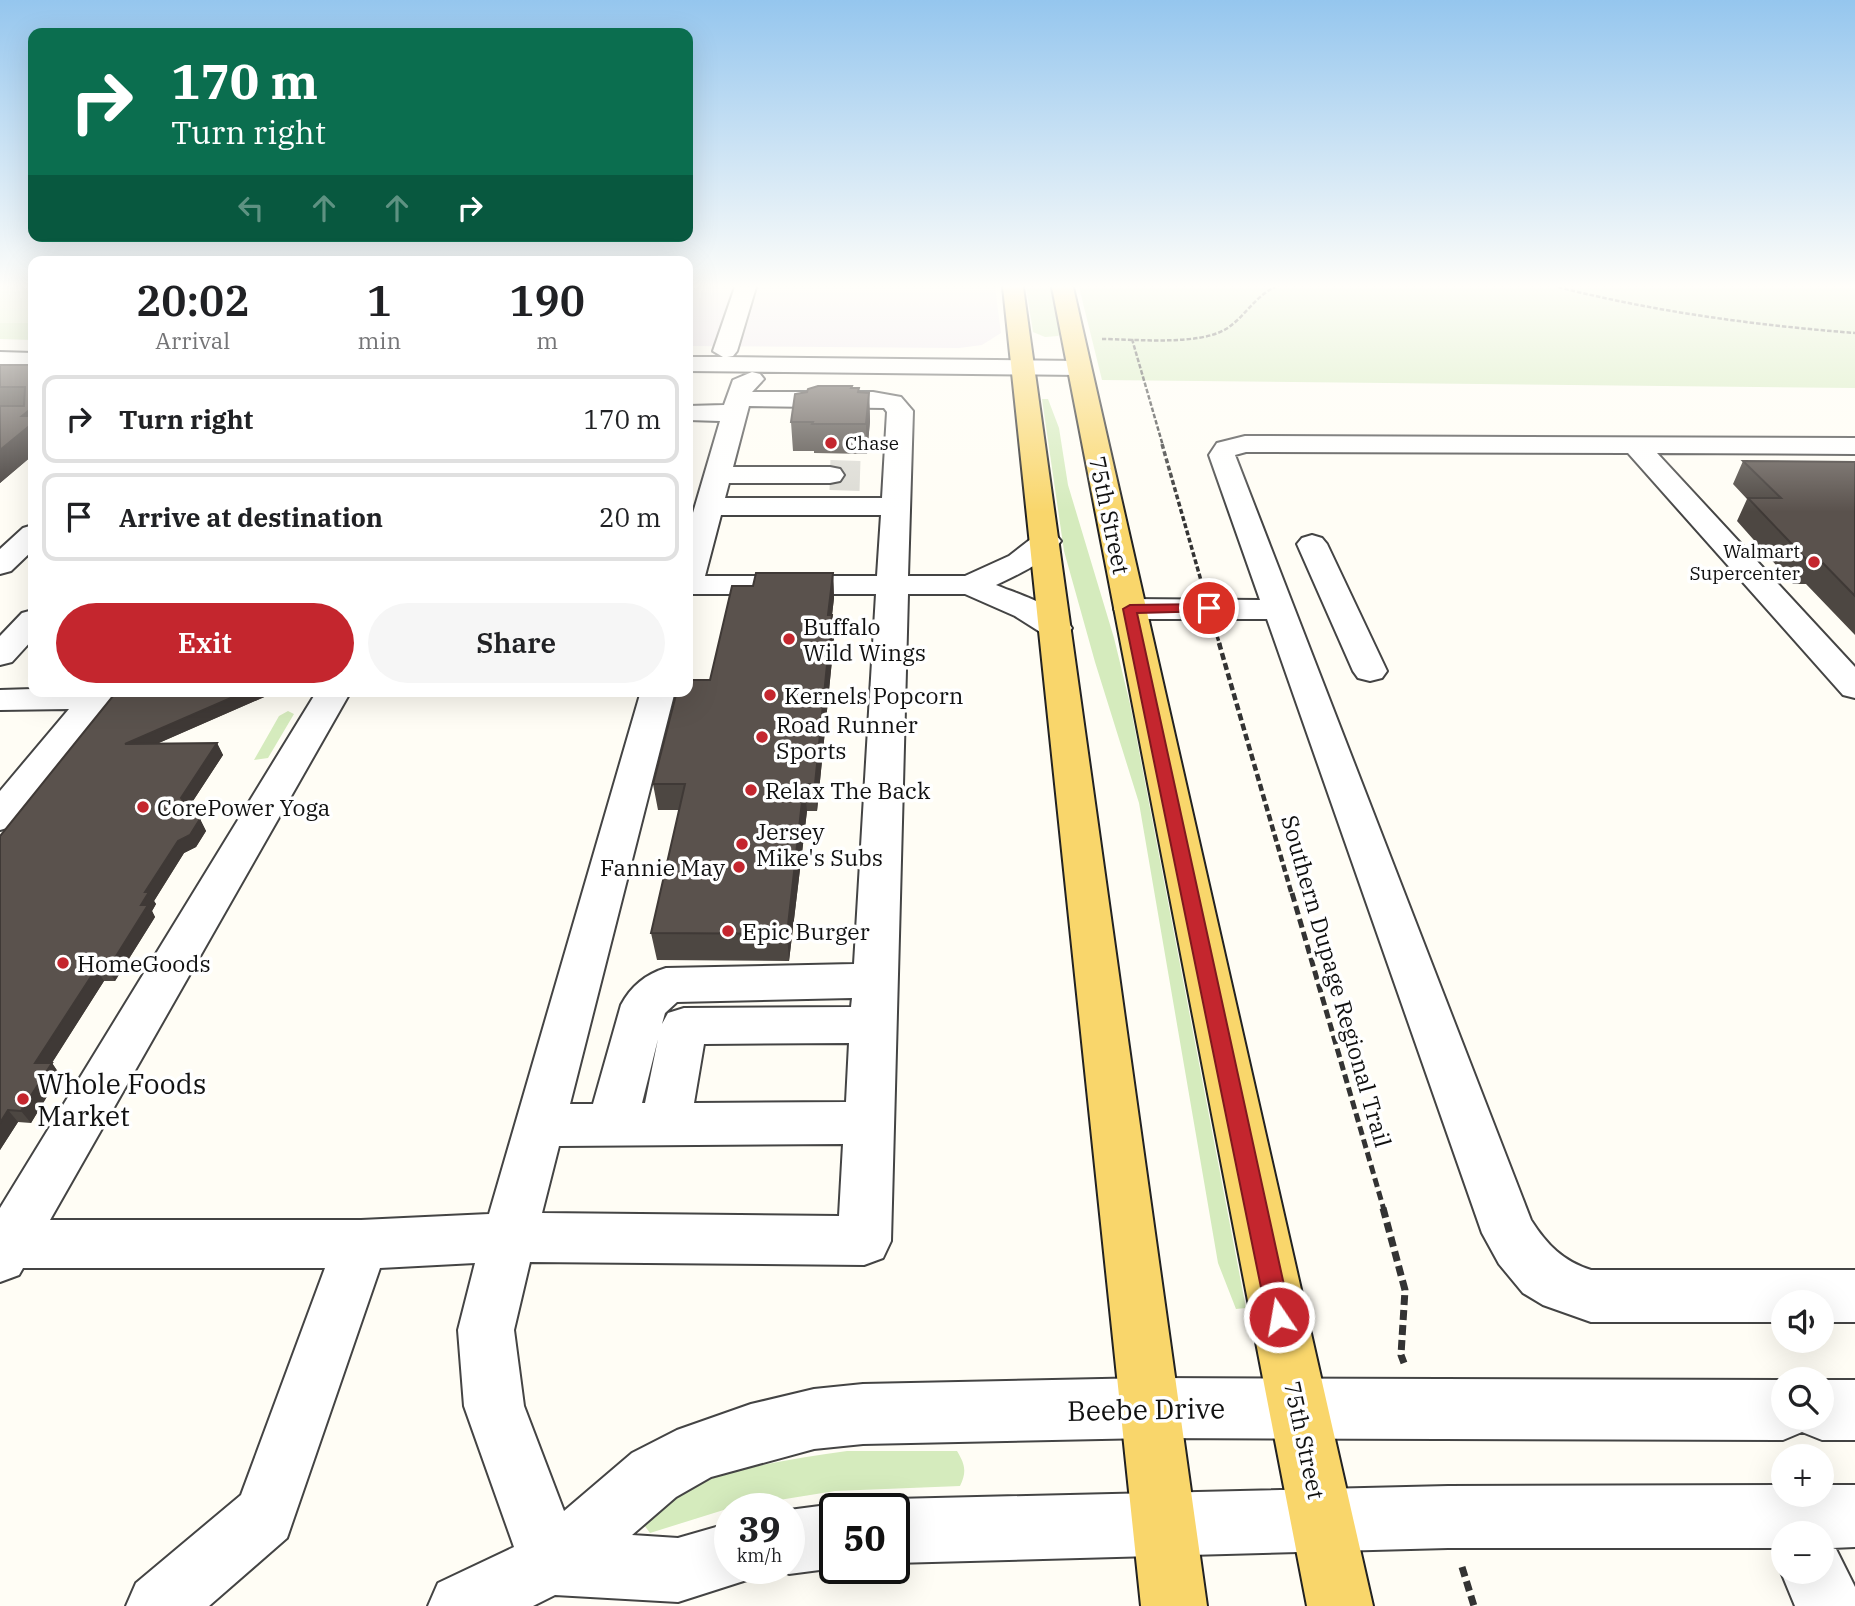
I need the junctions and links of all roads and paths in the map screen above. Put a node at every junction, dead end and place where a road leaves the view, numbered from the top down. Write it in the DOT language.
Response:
graph roads {
  1 [pos="1077,361"];
  2 [pos="710,362"];
  3 [pos="738,362"];
  4 [pos="931,362"];
  5 [pos="1023,362"];
  6 [pos="1139,362"];
  7 [pos="786,365"];
  8 [pos="738,399"];
  9 [pos="693,412"];
  10 [pos="1635,445"];
  11 [pos="1855,446"];
  12 [pos="717,475"];
  13 [pos="830,475"];
  14 [pos="889,486"];
  15 [pos="708,507"];
  16 [pos="28,539"];
  17 [pos="1046,541"];
  18 [pos="1312,544"];
  19 [pos="0,565"];
  20 [pos="693,565"];
  21 [pos="693,584"];
  22 [pos="1202,584"];
  23 [pos="892,585"];
  24 [pos="970,585"];
  25 [pos="1130,609"];
  26 [pos="1278,610"];
  27 [pos="28,625"];
  28 [pos="1056,628"];
  29 [pos="1216,633"];
  30 [pos="0,655"];
  31 [pos="1370,671"];
  32 [pos="1855,688"];
  33 [pos="330,697"];
  34 [pos="656,697"];
  35 [pos="0,700"];
  36 [pos="0,817"];
  37 [pos="874,1003"];
  38 [pos="869,1123"];
  39 [pos="539,1125"];
  40 [pos="611,1125"];
  41 [pos="665,1125"];
  42 [pos="509,1237"];
  43 [pos="361,1244"];
  44 [pos="4,1251"];
  45 [pos="1855,1296"];
  46 [pos="1401,1355"];
  47 [pos="1150,1408"];
  48 [pos="1298,1408"];
  49 [pos="1771,1410"];
  50 [pos="1834,1410"];
  51 [pos="1855,1410"];
  52 [pos="1855,1516"];
  53 [pos="1322,1520"];
  54 [pos="1814,1521"];
  55 [pos="1164,1524"];
  56 [pos="1771,1524"];
  57 [pos="910,1531"];
  58 [pos="714,1560"];
  59 [pos="552,1563"];
  60 [pos="1819,1584"];
  61 [pos="159,1606"];
  62 [pos="461,1606"];
  63 [pos="1174,1606"];
  64 [pos="1340,1606"];
  65 [pos="1830,1606"];
  1 -- 25 [label="main road, 75th Street"];
  2 -- 8 [label="street"];
  3 -- 7 [label="street"];
  4 -- 7 [label="street"];
  5 -- 17 [label="main road"];
  6 -- 22 [label="path"];
  7 -- 8 [label="street"];
  8 -- 9 [label="street"];
  8 -- 12 [label="street"];
  8 -- 14 [label="street"];
  10 -- 11 [label="street"];
  10 -- 26 [label="street"];
  10 -- 32 [label="street"];
  12 -- 13 [label="street"];
  12 -- 15 [label="street"];
  14 -- 15 [label="street"];
  14 -- 23 [label="street"];
  15 -- 20 [label="street"];
  16 -- 19 [label="street"];
  17 -- 24 [label="street"];
  17 -- 28 [label="main road"];
  18 -- 31 [label="street"];
  21 -- 23 [label="street"];
  23 -- 24 [label="street"];
  23 -- 37 [label="street"];
  24 -- 28 [label="street"];
  25 -- 26 [label="street"];
  25 -- 48 [label="main road, 75th Street"];
  26 -- 45 [label="street"];
  27 -- 30 [label="street"];
  28 -- 47 [label="main road"];
  29 -- 46 [label="path, Southern Dupage Regional Trail"];
  33 -- 44 [label="street"];
  34 -- 39 [label="street"];
  35 -- 36 [label="street"];
  37 -- 38 [label="street"];
  37 -- 40 [label="street"];
  37 -- 41 [label="street"];
  38 -- 41 [label="street"];
  38 -- 42 [label="street"];
  39 -- 40 [label="street"];
  39 -- 42 [label="street"];
  40 -- 41 [label="street"];
  42 -- 43 [label="street"];
  42 -- 59 [label="street"];
  43 -- 44 [label="street"];
  43 -- 61 [label="street"];
  47 -- 48 [label="street, Beebe Drive"];
  47 -- 55 [label="main road"];
  47 -- 59 [label="street, Beebe Drive"];
  48 -- 49 [label="street, Beebe Drive"];
  48 -- 53 [label="main road, 75th Street"];
  50 -- 51 [label="street"];
  52 -- 54 [label="street"];
  53 -- 55 [label="street"];
  53 -- 56 [label="street"];
  53 -- 64 [label="main road, 75th Street"];
  55 -- 57 [label="street"];
  55 -- 63 [label="main road"];
  58 -- 59 [label="street, Beebe Drive"];
  59 -- 62 [label="street, Beebe Drive"];
  60 -- 65 [label="street"];
}
